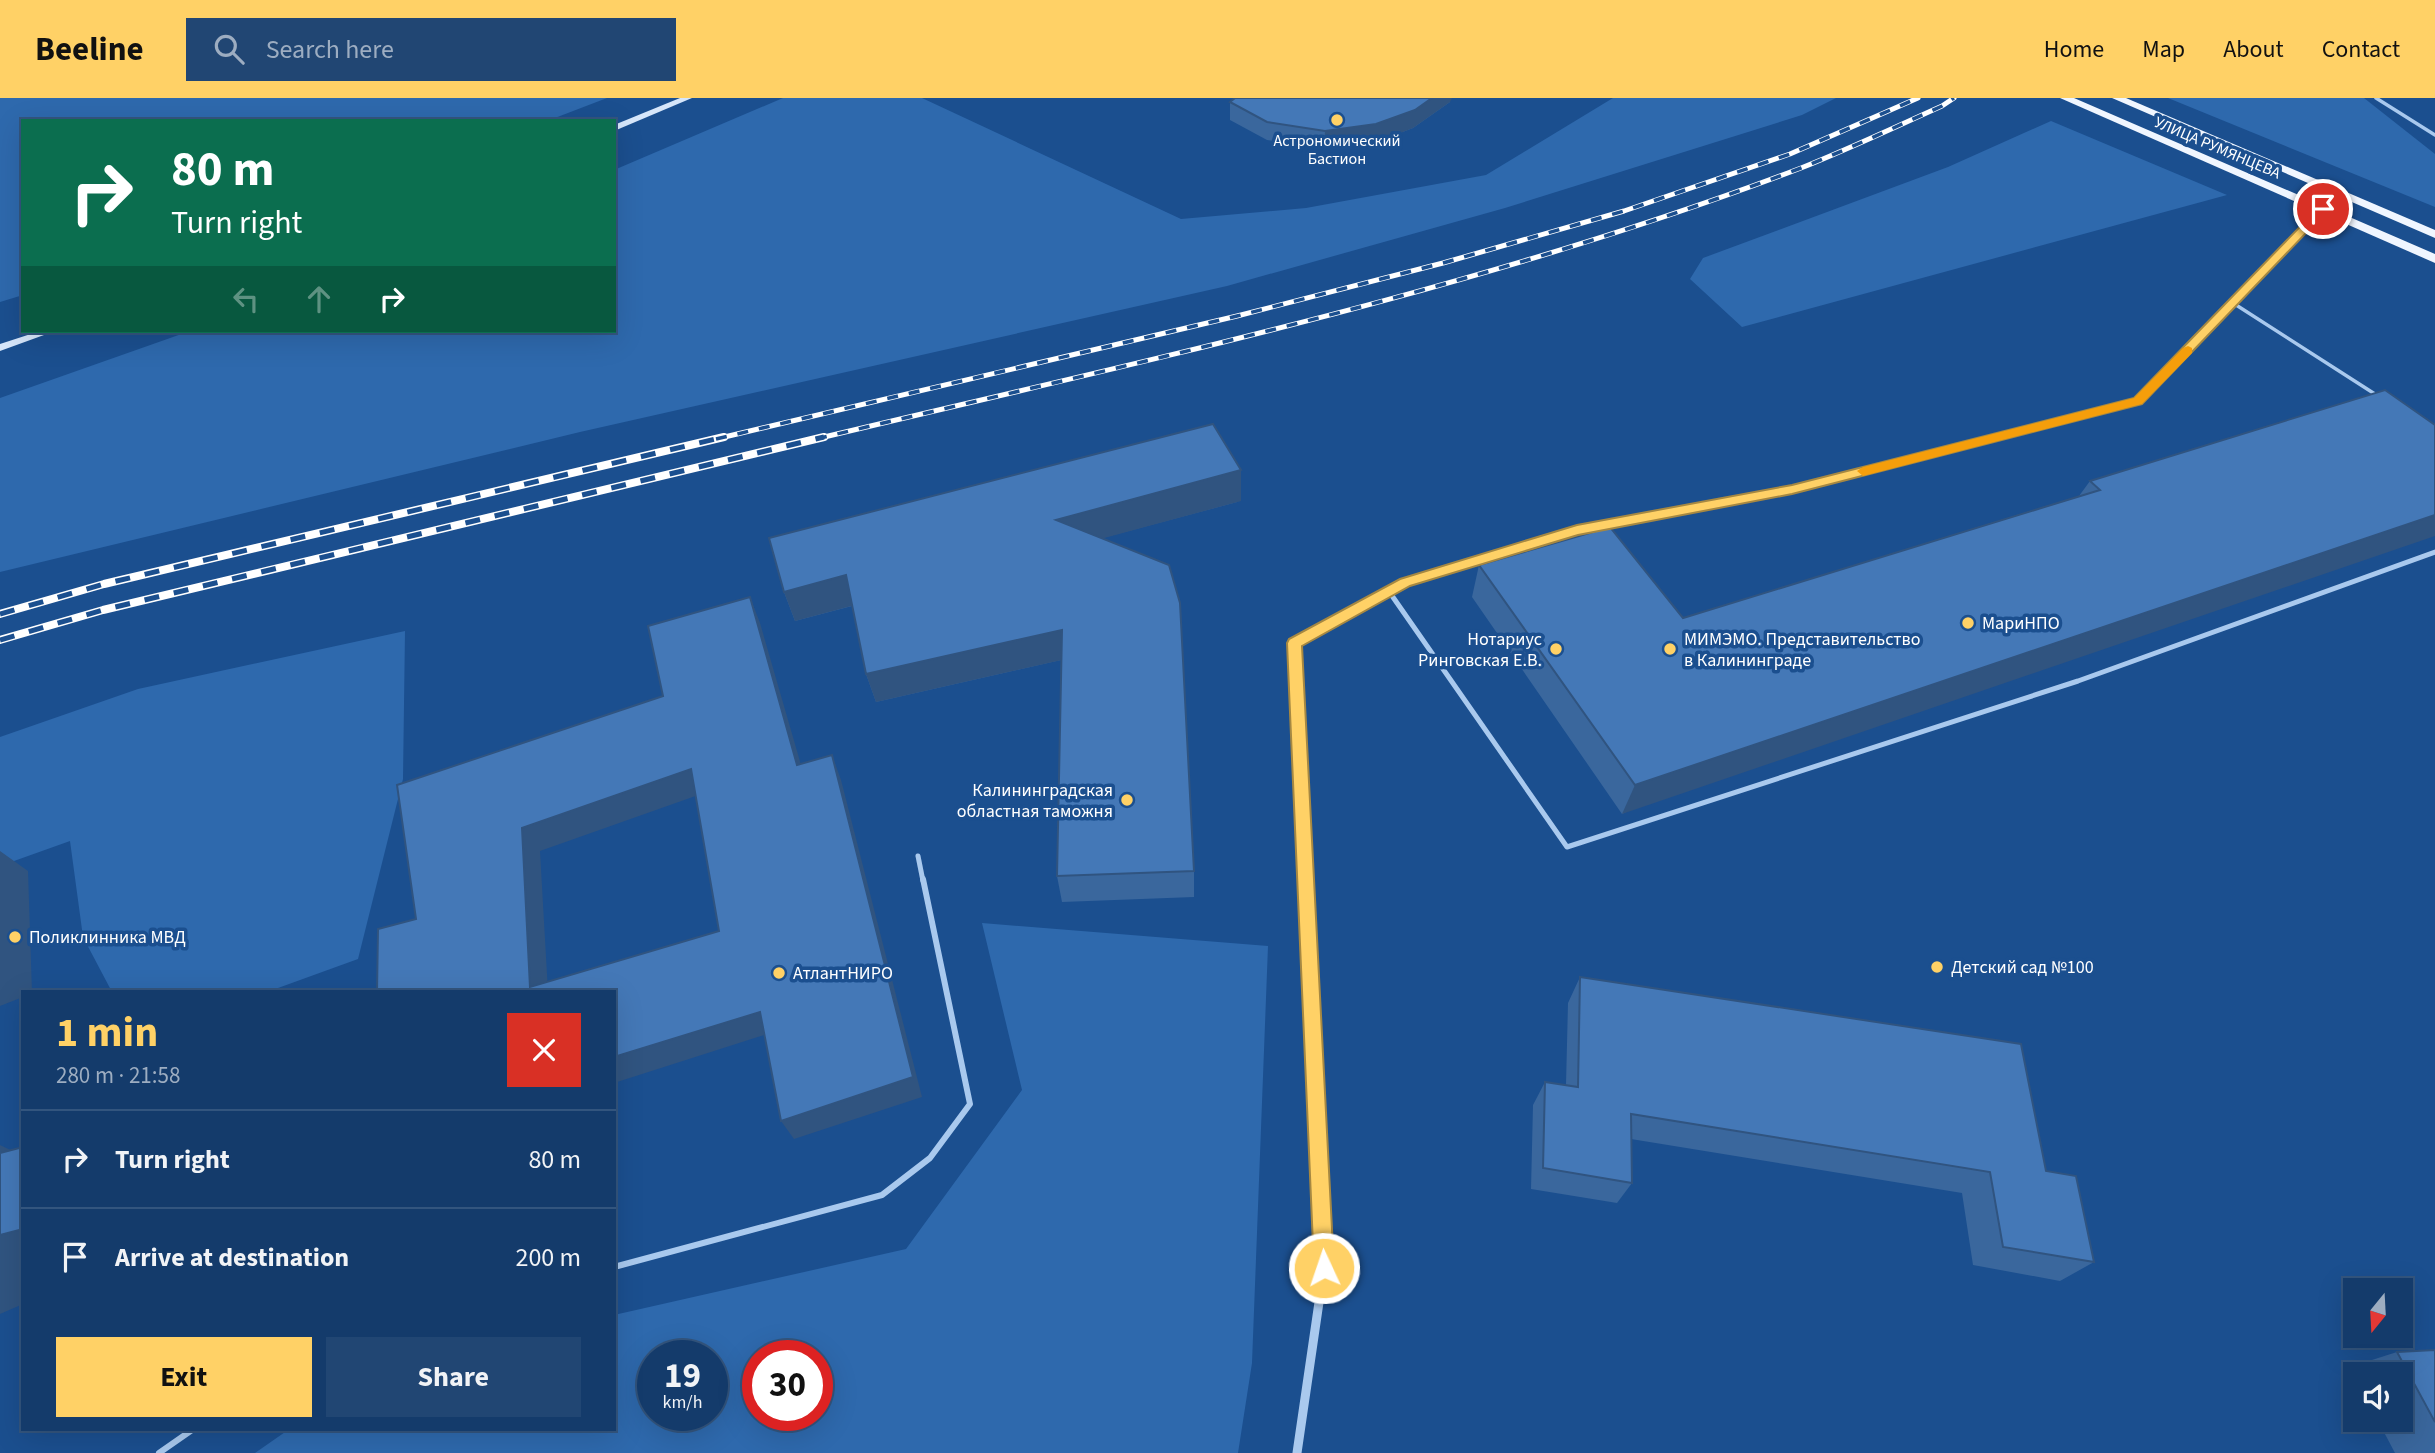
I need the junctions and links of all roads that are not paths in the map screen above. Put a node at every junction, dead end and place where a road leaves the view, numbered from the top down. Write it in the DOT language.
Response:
graph roads {
  1 [pos="688,98"];
  2 [pos="2065,98"];
  3 [pos="2117,98"];
  4 [pos="2376,98"];
  5 [pos="616,127"];
  6 [pos="2435,135"];
  7 [pos="2323,209"];
  8 [pos="2435,234"];
  9 [pos="2435,259"];
  10 [pos="2233,303"];
  11 [pos="44,333"];
  12 [pos="0,348"];
  13 [pos="2381,397"];
  14 [pos="2435,552"];
  15 [pos="1388,590"];
  16 [pos="1294,643"];
  17 [pos="918,856"];
  18 [pos="616,1266"];
  19 [pos="191,1431"];
  20 [pos="159,1453"];
  21 [pos="1297,1453"];
  1 -- 5 [label="main road"];
  2 -- 7 [label="main road, УЛИЦА РУМЯНЦЕВА"];
  3 -- 8 [label="main road, УЛИЦА РУМЯНЦЕВА"];
  4 -- 6 [label="lane"];
  7 -- 9 [label="main road, УЛИЦА РУМЯНЦЕВА"];
  7 -- 10 [label="lane"];
  10 -- 13 [label="lane"];
  10 -- 15 [label="lane"];
  11 -- 12 [label="main road"];
  14 -- 15 [label="lane"];
  15 -- 16 [label="lane"];
  16 -- 21 [label="street"];
  17 -- 18 [label="lane"];
  19 -- 20 [label="lane"];
}
